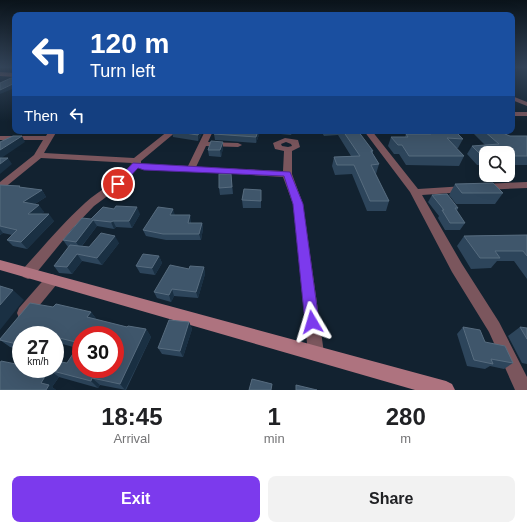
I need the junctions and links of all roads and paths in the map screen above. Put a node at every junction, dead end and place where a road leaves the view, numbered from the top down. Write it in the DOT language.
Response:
graph roads {
  1 [pos="515,99"];
  2 [pos="527,104"];
  3 [pos="516,114"];
  4 [pos="527,114"];
  5 [pos="527,120"];
  6 [pos="51,134"];
  7 [pos="170,134"];
  8 [pos="208,134"];
  9 [pos="370,134"];
  10 [pos="0,138"];
  11 [pos="203,144"];
  12 [pos="238,145"];
  13 [pos="288,150"];
  14 [pos="39,155"];
  15 [pos="136,163"];
  16 [pos="191,169"];
  17 [pos="287,174"];
  18 [pos="527,186"];
  19 [pos="0,187"];
  20 [pos="415,192"];
  21 [pos="0,265"];
  22 [pos="28,273"];
  23 [pos="52,280"];
  24 [pos="16,322"];
  25 [pos="316,353"];
  26 [pos="446,390"];
  27 [pos="524,390"];
  1 -- 2 [label="street"];
  3 -- 4 [label="street"];
  3 -- 5 [label="street"];
  6 -- 10 [label="street"];
  6 -- 14 [label="street"];
  7 -- 15 [label="street"];
  8 -- 11 [label="street"];
  9 -- 20 [label="street"];
  11 -- 12 [label="street"];
  11 -- 16 [label="street"];
  13 -- 17 [label="street"];
  14 -- 15 [label="street"];
  14 -- 19 [label="street"];
  15 -- 16 [label="street"];
  15 -- 22 [label="street"];
  16 -- 17 [label="street"];
  17 -- 25 [label="street"];
  18 -- 20 [label="street"];
  20 -- 27 [label="street"];
  21 -- 22 [label="main road"];
  22 -- 23 [label="main road"];
  23 -- 24 [label="street"];
  23 -- 25 [label="main road"];
  25 -- 26 [label="main road"];
}
